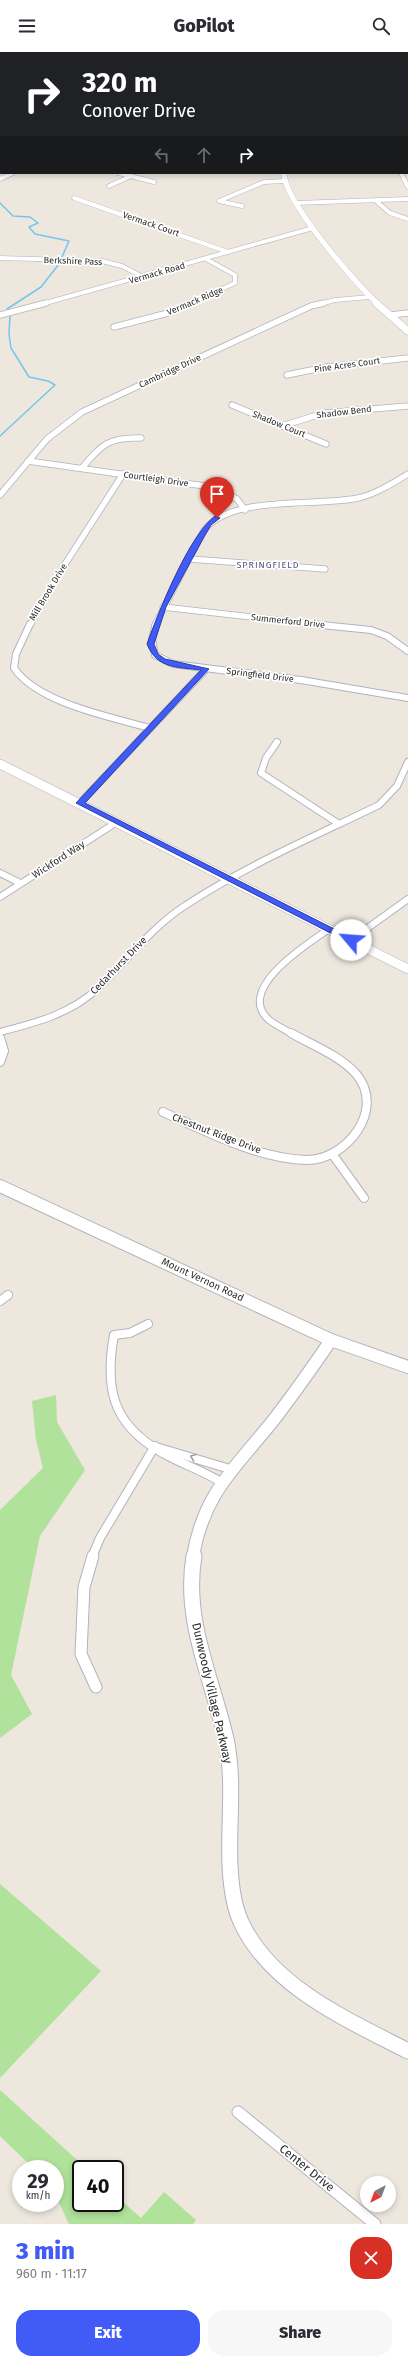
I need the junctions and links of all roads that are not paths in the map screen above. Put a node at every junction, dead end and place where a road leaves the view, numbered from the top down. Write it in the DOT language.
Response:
graph roads {
  1 [pos="11,174"];
  2 [pos="123,174"];
  3 [pos="284,174"];
  4 [pos="402,174"];
  5 [pos="131,176"];
  6 [pos="0,179"];
  7 [pos="284,181"];
  8 [pos="154,182"];
  9 [pos="109,186"];
  10 [pos="408,187"];
  11 [pos="74,198"];
  12 [pos="408,198"];
  13 [pos="376,201"];
  14 [pos="297,205"];
  15 [pos="242,206"];
  16 [pos="408,219"];
  17 [pos="312,228"];
  18 [pos="228,252"];
  19 [pos="0,258"];
  20 [pos="206,259"];
  21 [pos="143,277"];
  22 [pos="370,297"];
  23 [pos="408,313"];
  24 [pos="0,314"];
  25 [pos="391,315"];
  26 [pos="114,327"];
  27 [pos="408,331"];
  28 [pos="408,358"];
  29 [pos="287,375"];
  30 [pos="232,405"];
  31 [pos="408,406"];
  32 [pos="282,426"];
  33 [pos="141,438"];
  34 [pos="326,444"];
  35 [pos="28,461"];
  36 [pos="82,468"];
  37 [pos="123,474"];
  38 [pos="408,474"];
  39 [pos="0,495"];
  40 [pos="245,510"];
  41 [pos="190,559"];
  42 [pos="325,569"];
  43 [pos="163,607"];
  44 [pos="408,651"];
  45 [pos="206,669"];
  46 [pos="408,698"];
  47 [pos="150,728"];
  48 [pos="277,742"];
  49 [pos="408,762"];
  50 [pos="0,764"];
  51 [pos="80,803"];
  52 [pos="117,822"];
  53 [pos="339,824"];
  54 [pos="0,873"];
  55 [pos="227,878"];
  56 [pos="20,883"];
  57 [pos="0,897"];
  58 [pos="408,899"];
  59 [pos="329,929"];
  60 [pos="351,940"];
  61 [pos="408,969"];
  62 [pos="0,1032"];
  63 [pos="0,1038"];
  64 [pos="0,1062"];
  65 [pos="163,1112"];
  66 [pos="333,1155"];
  67 [pos="0,1186"];
  68 [pos="364,1198"];
  69 [pos="8,1295"];
  70 [pos="0,1301"];
  71 [pos="148,1324"];
  72 [pos="331,1340"];
  73 [pos="408,1367"];
  74 [pos="155,1446"];
  75 [pos="230,1469"];
  76 [pos="221,1482"];
  77 [pos="96,1687"];
  78 [pos="408,2051"];
  79 [pos="238,2112"];
  80 [pos="376,2224"];
  1 -- 6 [label="street"];
  2 -- 5 [label="street"];
  3 -- 7 [label="street"];
  4 -- 10 [label="street"];
  5 -- 8 [label="street"];
  5 -- 9 [label="street"];
  7 -- 14 [label="street"];
  7 -- 15 [label="street"];
  11 -- 18 [label="street, Vermack Court"];
  12 -- 13 [label="street"];
  13 -- 14 [label="street"];
  13 -- 16 [label="street"];
  14 -- 17 [label="street"];
  17 -- 18 [label="street, Vermack Road"];
  17 -- 22 [label="street"];
  18 -- 20 [label="street, Vermack Road"];
  19 -- 21 [label="street, Berkshire Pass"];
  20 -- 21 [label="street, Vermack Road"];
  20 -- 26 [label="street, Vermack Ridge"];
  21 -- 24 [label="street, Vermack Road"];
  22 -- 25 [label="street"];
  22 -- 35 [label="street, Cambridge Drive"];
  23 -- 25 [label="street"];
  25 -- 27 [label="street"];
  28 -- 29 [label="street, Pine Acres Court"];
  30 -- 32 [label="street, Shadow Court"];
  31 -- 32 [label="street, Shadow Bend"];
  32 -- 34 [label="street, Shadow Court"];
  33 -- 36 [label="street"];
  35 -- 36 [label="street, Courtleigh Drive"];
  35 -- 39 [label="street, Cambridge Drive"];
  36 -- 37 [label="street, Courtleigh Drive"];
  37 -- 40 [label="street, Courtleigh Drive"];
  37 -- 47 [label="street, Mill Brook Drive"];
  38 -- 40 [label="street, Springfield Drive"];
  40 -- 41 [label="street, Springfield Drive"];
  41 -- 42 [label="street"];
  41 -- 43 [label="street, Springfield Drive"];
  43 -- 44 [label="street, Summerford Drive"];
  43 -- 45 [label="street, Springfield Drive"];
  45 -- 46 [label="street, Springfield Drive"];
  45 -- 47 [label="street"];
  47 -- 51 [label="street"];
  48 -- 53 [label="street"];
  49 -- 53 [label="street"];
  50 -- 51 [label="street"];
  51 -- 52 [label="street"];
  52 -- 55 [label="street"];
  52 -- 56 [label="street, Wickford Way"];
  53 -- 55 [label="street"];
  54 -- 56 [label="street"];
  55 -- 59 [label="street"];
  55 -- 62 [label="street, Cedarhurst Drive"];
  56 -- 57 [label="street, Wickford Way"];
  58 -- 60 [label="street"];
  59 -- 60 [label="street"];
  59 -- 66 [label="street, Chestnut Ridge Drive"];
  60 -- 61 [label="street"];
  63 -- 64 [label="street"];
  65 -- 66 [label="street, Chestnut Ridge Drive"];
  66 -- 68 [label="street"];
  67 -- 72 [label="street, Mount Vernon Road"];
  69 -- 70 [label="street"];
  71 -- 74 [label="street"];
  72 -- 73 [label="street, Mount Vernon Road"];
  72 -- 75 [label="street, Dunwoody Village Parkway"];
  75 -- 74 [label="street, one-way"];
  74 -- 76 [label="street"];
  74 -- 77 [label="street"];
  75 -- 76 [label="street, Dunwoody Village Parkway"];
  76 -- 78 [label="street, Dunwoody Village Parkway"];
  79 -- 80 [label="street, Center Drive"];
}
